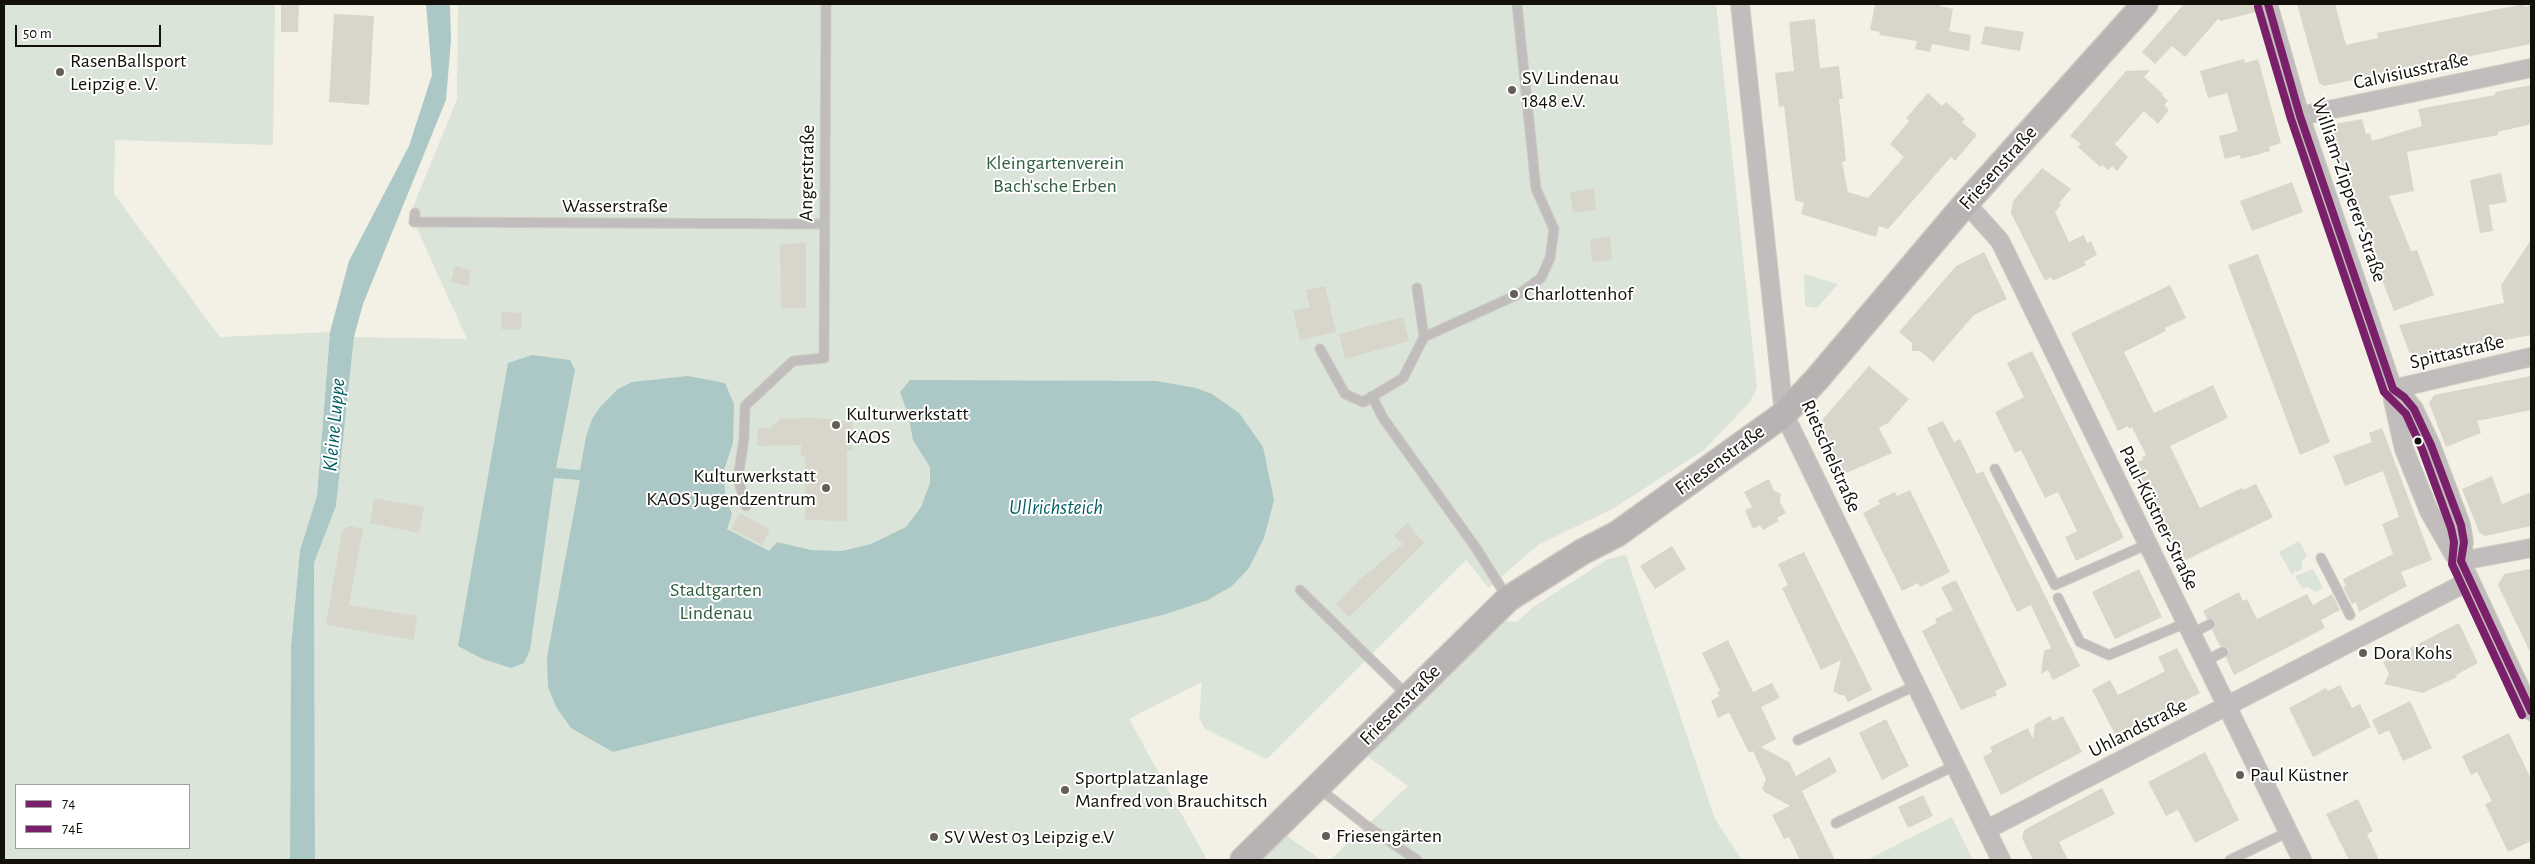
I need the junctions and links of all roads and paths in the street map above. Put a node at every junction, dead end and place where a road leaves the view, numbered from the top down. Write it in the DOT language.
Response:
graph roads {
  1 [pos="826,4"];
  2 [pos="1517,4"];
  3 [pos="1740,4"];
  4 [pos="2145,4"];
  5 [pos="2268,4"];
  6 [pos="2531,68"];
  7 [pos="2300,116"];
  8 [pos="1966,203"];
  9 [pos="415,213"];
  10 [pos="824,224"];
  11 [pos="1417,288"];
  12 [pos="1424,337"];
  13 [pos="1320,349"];
  14 [pos="2531,357"];
  15 [pos="2393,389"];
  16 [pos="1372,396"];
  17 [pos="1784,414"];
  18 [pos="1995,469"];
  19 [pos="746,506"];
  20 [pos="2148,544"];
  21 [pos="2531,548"];
  22 [pos="2321,558"];
  23 [pos="2462,561"];
  24 [pos="2469,581"];
  25 [pos="1300,590"];
  26 [pos="2058,598"];
  27 [pos="1508,599"];
  28 [pos="2350,615"];
  29 [pos="2210,624"];
  30 [pos="2189,628"];
  31 [pos="2223,652"];
  32 [pos="2205,661"];
  33 [pos="1917,685"];
  34 [pos="1408,696"];
  35 [pos="2227,707"];
  36 [pos="2531,711"];
  37 [pos="1798,740"];
  38 [pos="1956,765"];
  39 [pos="1317,787"];
  40 [pos="1836,823"];
  41 [pos="1986,830"];
  42 [pos="2288,832"];
  43 [pos="1244,860"];
  44 [pos="1417,860"];
  45 [pos="2001,860"];
  46 [pos="2230,860"];
  47 [pos="2302,860"];
  1 -- 10 [label="lane, Angerstraße"];
  2 -- 12 [label="lane"];
  3 -- 17 [label="street, Rietschelstraße"];
  4 -- 8 [label="street, Friesenstraße"];
  5 -- 7 [label="street, William-Zipperer-Straße"];
  6 -- 7 [label="street, Calvisiusstraße"];
  7 -- 15 [label="street, William-Zipperer-Straße"];
  8 -- 17 [label="street, Friesenstraße"];
  8 -- 20 [label="street, Paul-Küstner-Straße"];
  9 -- 10 [label="lane, Wasserstraße"];
  10 -- 19 [label="lane, Angerstraße"];
  11 -- 12 [label="lane"];
  12 -- 16 [label="lane"];
  13 -- 16 [label="lane"];
  14 -- 15 [label="street, Spittastraße"];
  15 -- 23 [label="street, William-Zipperer-Straße"];
  15 -- 23 [label="street, William-Zipperer-Straße"];
  16 -- 27 [label="lane"];
  17 -- 27 [label="street, Friesenstraße"];
  17 -- 33 [label="street, Rietschelstraße"];
  18 -- 20 [label="lane"];
  20 -- 30 [label="street, Paul-Küstner-Straße"];
  21 -- 23 [label="street"];
  22 -- 28 [label="lane"];
  23 -- 24 [label="street, William-Zipperer-Straße"];
  24 -- 35 [label="street, Uhlandstraße"];
  24 -- 36 [label="street, William-Zipperer-Straße"];
  25 -- 34 [label="lane"];
  26 -- 30 [label="lane"];
  27 -- 34 [label="street, Friesenstraße"];
  29 -- 30 [label="lane"];
  30 -- 32 [label="street, Paul-Küstner-Straße"];
  31 -- 32 [label="lane"];
  32 -- 35 [label="street, Paul-Küstner-Straße"];
  33 -- 37 [label="lane"];
  33 -- 38 [label="street, Rietschelstraße"];
  34 -- 39 [label="street, Friesenstraße"];
  35 -- 41 [label="street, Uhlandstraße"];
  35 -- 42 [label="street, Paul-Küstner-Straße"];
  38 -- 40 [label="lane"];
  38 -- 41 [label="street, Rietschelstraße"];
  39 -- 43 [label="street, Friesenstraße"];
  39 -- 44 [label="lane"];
  41 -- 45 [label="street, Rietschelstraße"];
  42 -- 46 [label="lane"];
  42 -- 47 [label="street, Paul-Küstner-Straße"];
}
